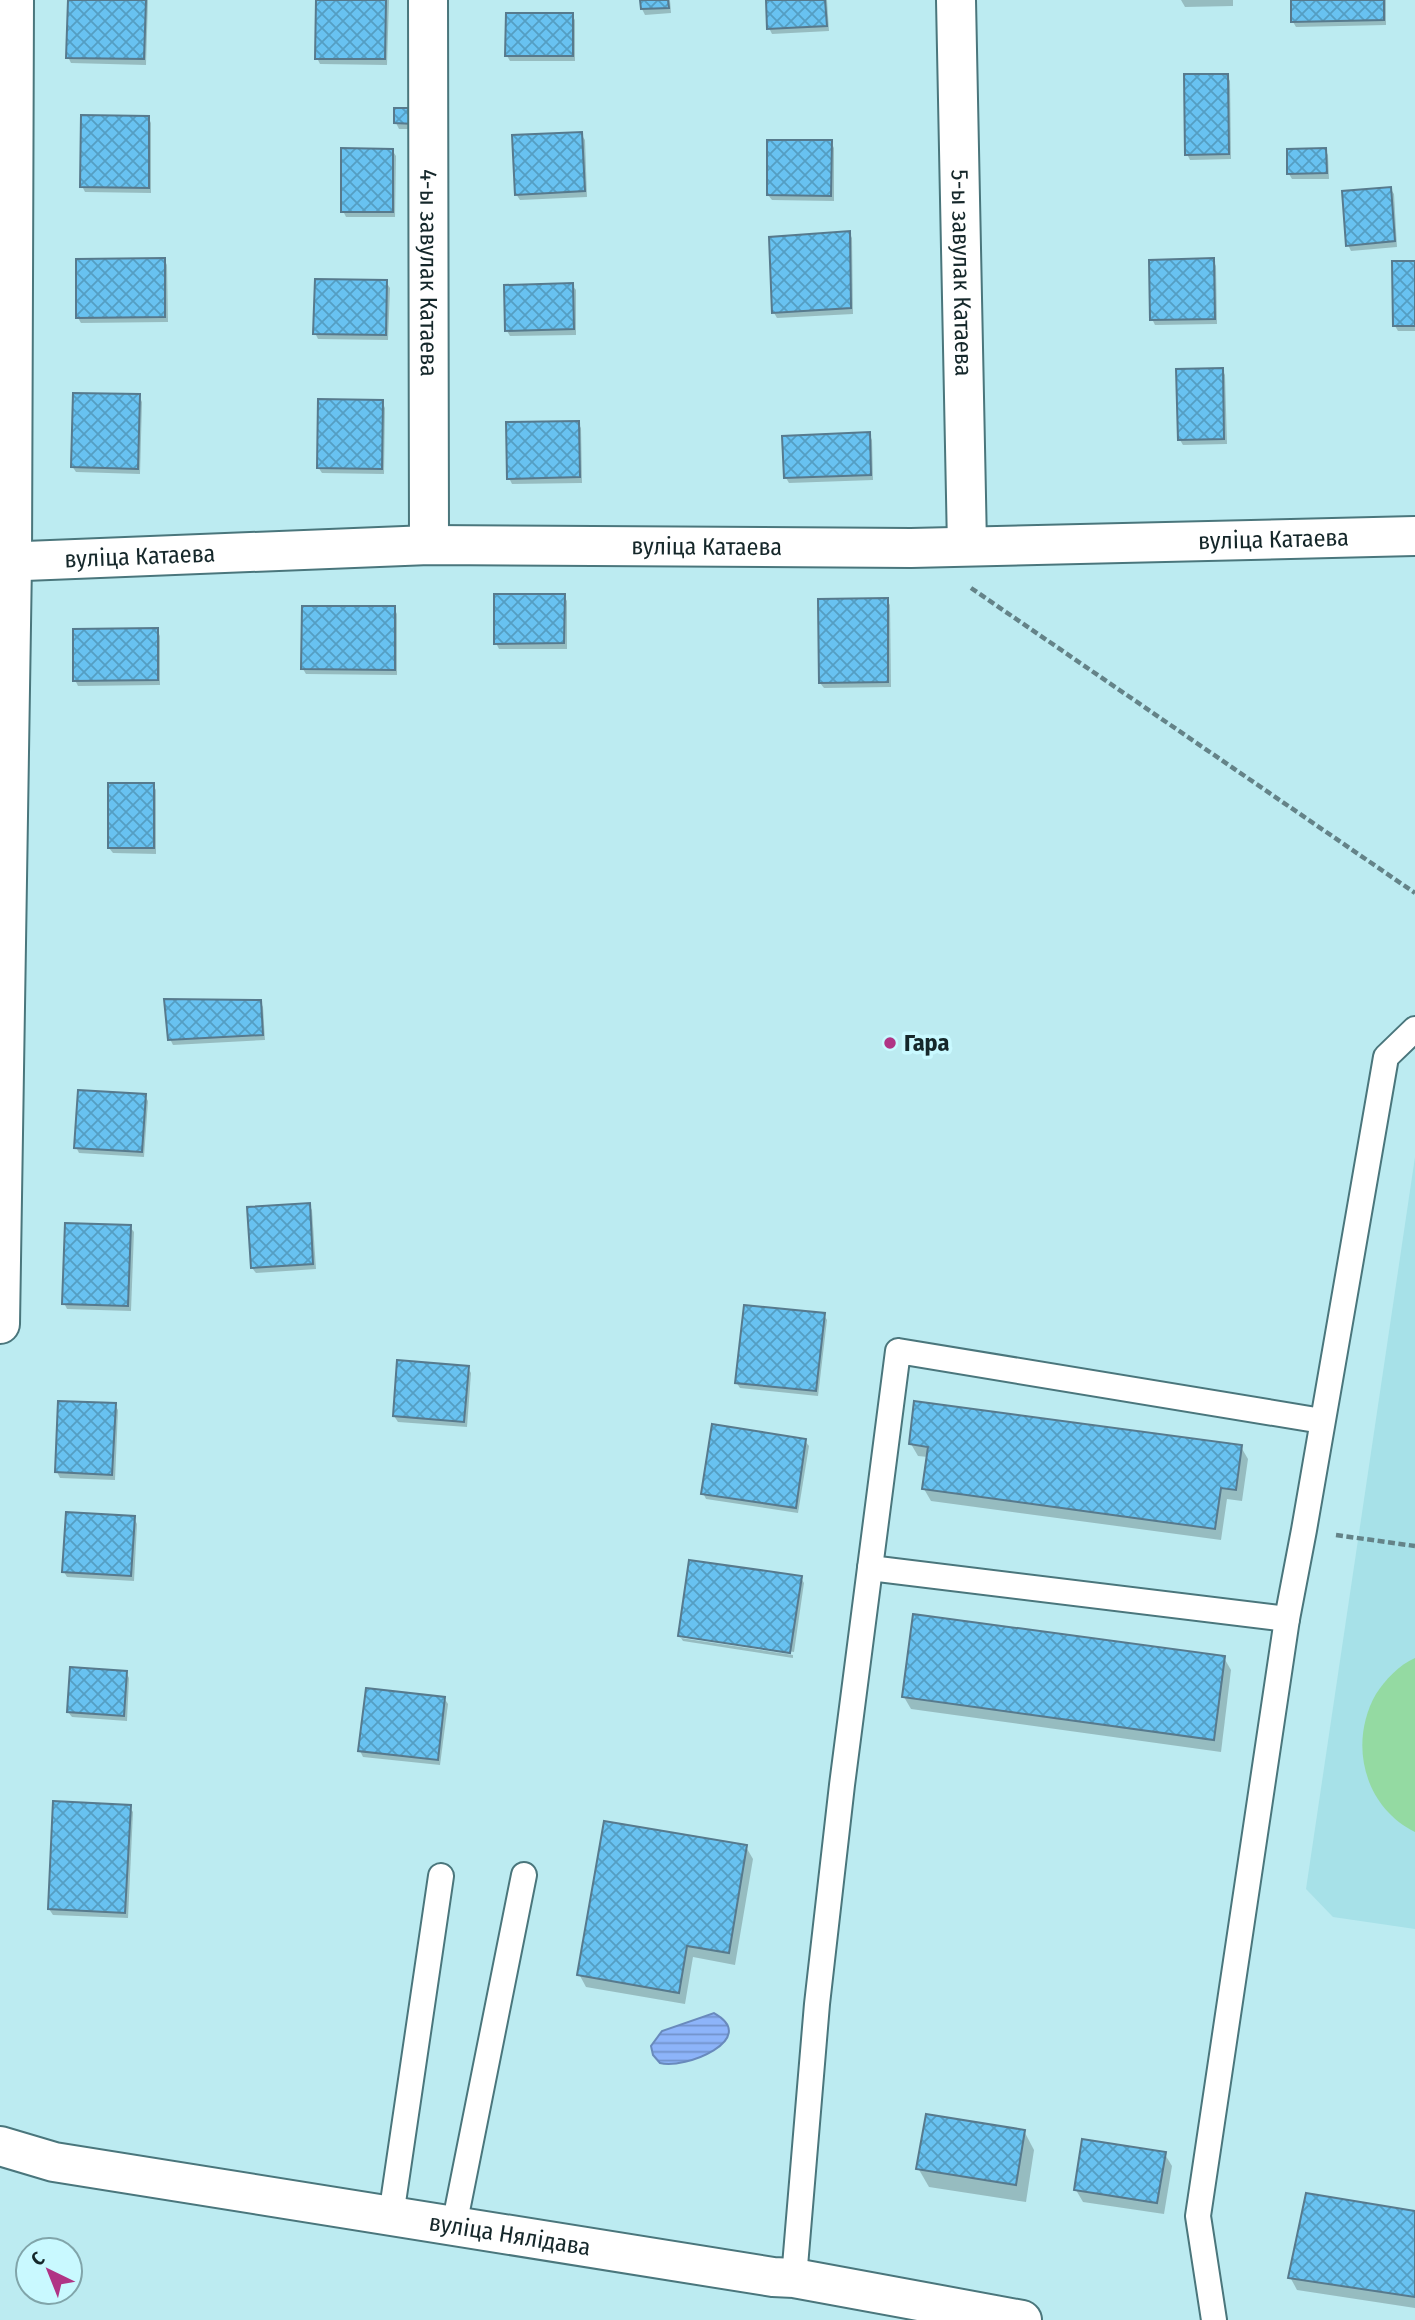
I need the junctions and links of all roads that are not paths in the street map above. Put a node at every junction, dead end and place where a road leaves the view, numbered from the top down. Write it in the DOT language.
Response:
graph roads {
  1 [pos="14,0"];
  2 [pos="428,0"];
  3 [pos="956,0"];
  4 [pos="1415,536"];
  5 [pos="429,545"];
  6 [pos="967,546"];
  7 [pos="6,562"];
  8 [pos="1415,1029"];
  9 [pos="0,1324"];
  10 [pos="1322,1421"];
  11 [pos="870,1568"];
  12 [pos="1287,1619"];
  13 [pos="524,1875"];
  14 [pos="441,1876"];
  15 [pos="0,2147"];
  16 [pos="391,2216"];
  17 [pos="454,2226"];
  18 [pos="794,2278"];
  19 [pos="1022,2320"];
  20 [pos="1214,2320"];
  1 -- 7 [label="street"];
  2 -- 5 [label="street, 4-ы завулак Катаева"];
  3 -- 6 [label="street, 5-ы завулак Катаева"];
  4 -- 6 [label="street, вуліца Катаева"];
  5 -- 6 [label="street, вуліца Катаева"];
  5 -- 7 [label="street, вуліца Катаева"];
  7 -- 9 [label="street"];
  8 -- 10 [label="lane"];
  10 -- 11 [label="lane"];
  10 -- 12 [label="lane"];
  11 -- 12 [label="lane"];
  11 -- 18 [label="lane"];
  12 -- 20 [label="lane"];
  13 -- 17 [label="lane"];
  14 -- 16 [label="lane"];
  15 -- 16 [label="street, вуліца Нялідава"];
  16 -- 17 [label="street, вуліца Нялідава"];
  17 -- 18 [label="street, вуліца Нялідава"];
  18 -- 19 [label="street, вуліца Нялідава"];
}
